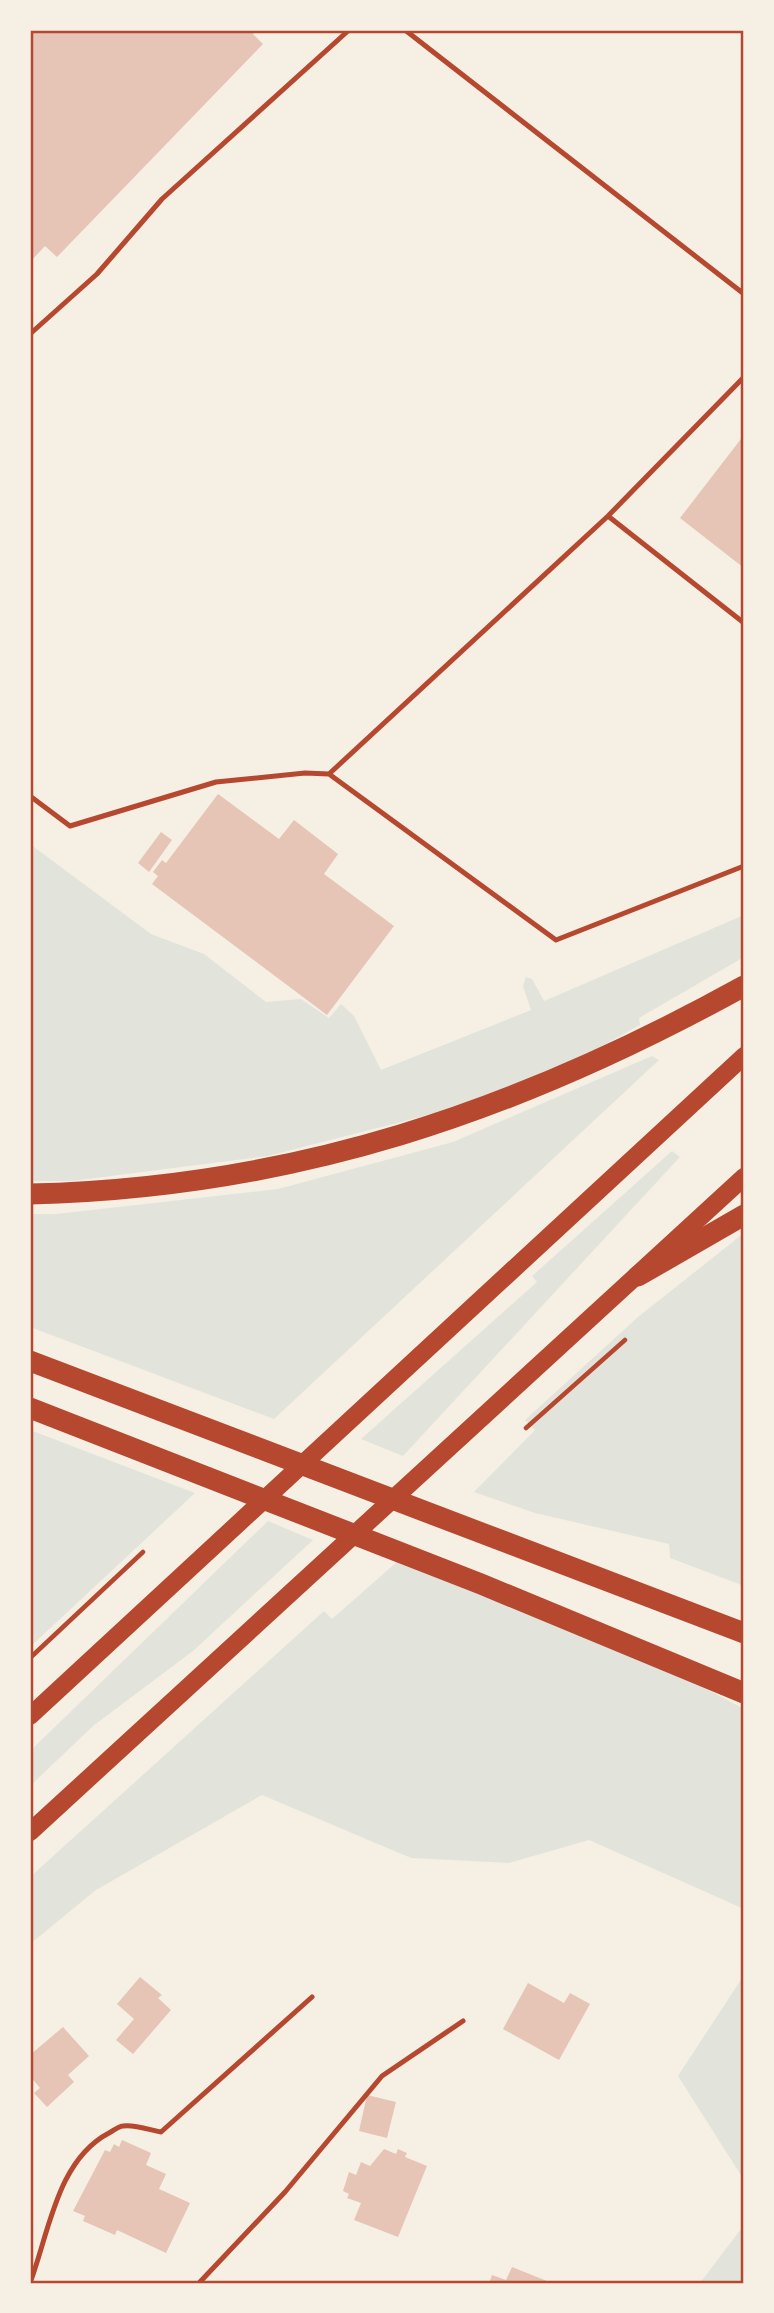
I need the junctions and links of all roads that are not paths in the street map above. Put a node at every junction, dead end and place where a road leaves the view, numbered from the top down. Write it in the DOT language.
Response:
graph roads {
  1 [pos="349,30"];
  2 [pos="405,30"];
  3 [pos="744,294"];
  4 [pos="30,334"];
  5 [pos="744,377"];
  6 [pos="608,516"];
  7 [pos="744,623"];
  8 [pos="329,774"];
  9 [pos="30,796"];
  10 [pos="744,866"];
  11 [pos="744,986"];
  12 [pos="744,1056"];
  13 [pos="744,1177"];
  14 [pos="30,1194"];
  15 [pos="744,1215"];
  16 [pos="638,1276"];
  17 [pos="30,1361"];
  18 [pos="30,1408"];
  19 [pos="744,1633"];
  20 [pos="744,1693"];
  21 [pos="30,1716"];
  22 [pos="30,1832"];
  23 [pos="312,1997"];
  24 [pos="463,2021"];
  25 [pos="30,2283"];
  26 [pos="199,2283"];
  1 -- 4 [label="lane"];
  2 -- 3 [label="lane"];
  5 -- 6 [label="lane"];
  6 -- 7 [label="lane"];
  6 -- 8 [label="lane"];
  8 -- 9 [label="lane"];
  8 -- 10 [label="lane"];
  11 -- 14 [label="highway"];
  12 -- 21 [label="main road"];
  13 -- 16 [label="main road"];
  15 -- 16 [label="highway"];
  16 -- 22 [label="main road"];
  17 -- 19 [label="highway"];
  18 -- 20 [label="highway"];
  23 -- 25 [label="lane"];
  24 -- 26 [label="lane"];
}
